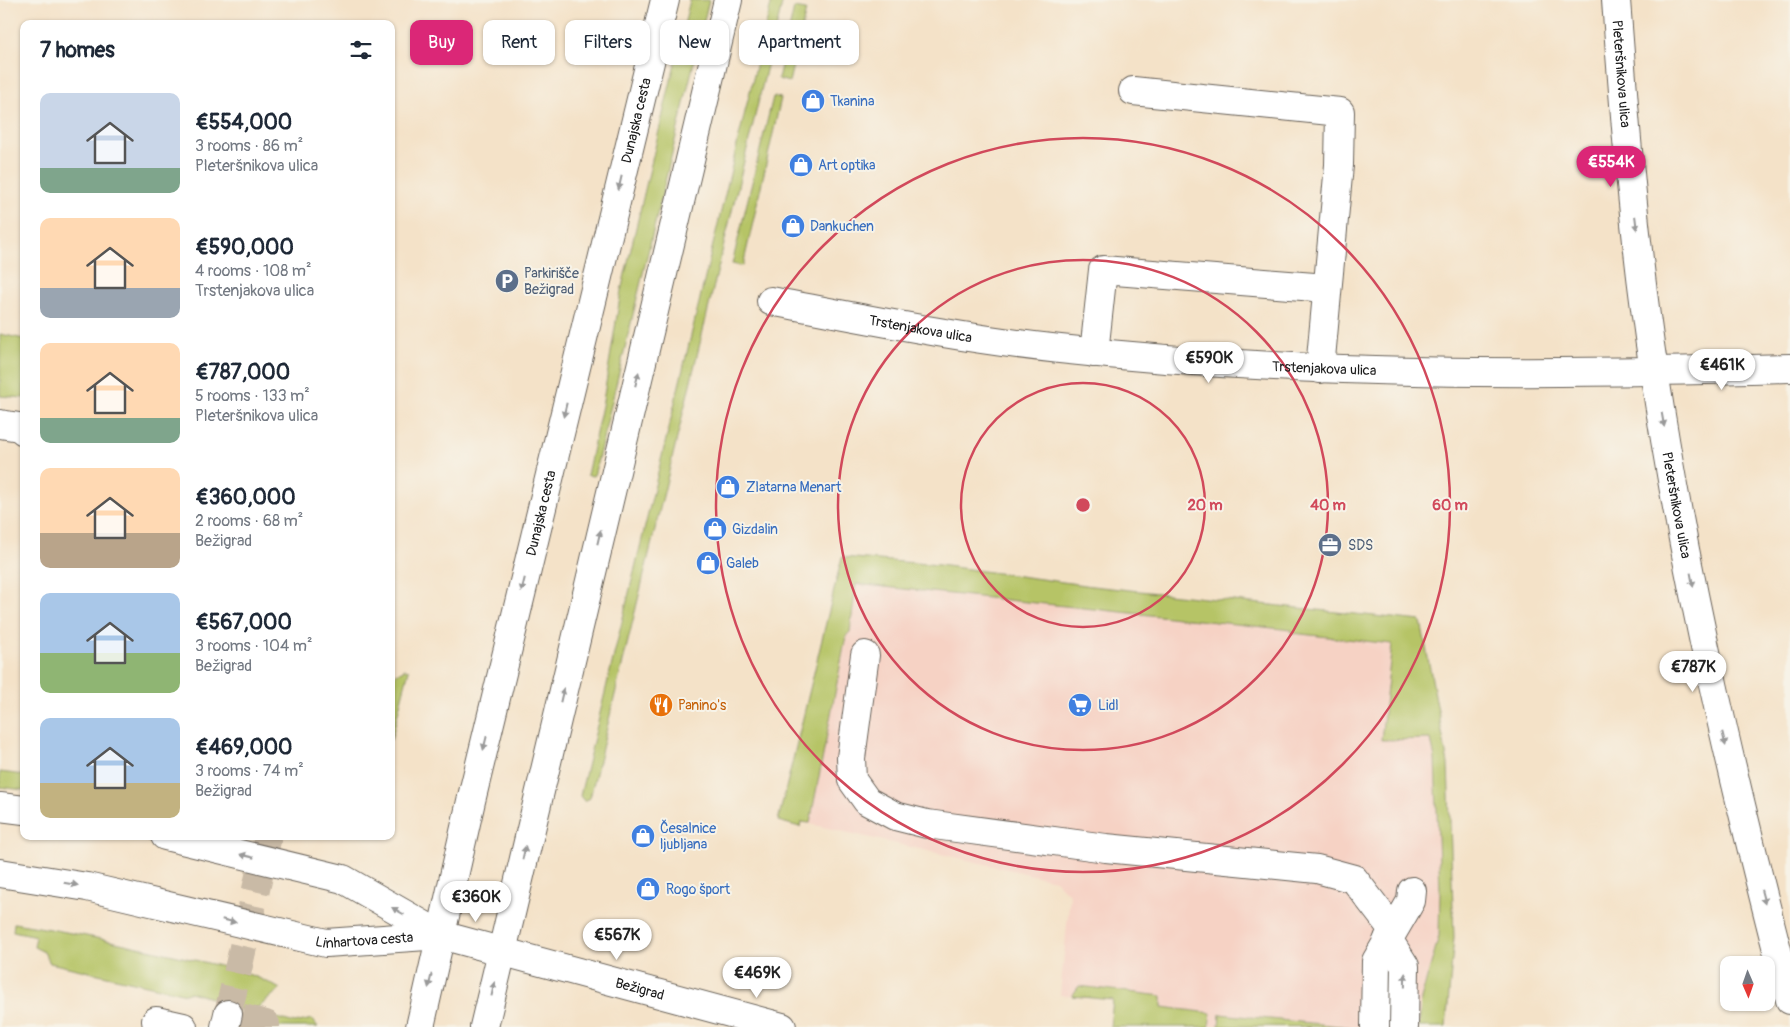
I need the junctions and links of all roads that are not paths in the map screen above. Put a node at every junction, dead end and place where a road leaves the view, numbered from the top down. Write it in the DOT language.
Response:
graph roads {
  1 [pos="665,0"];
  2 [pos="728,0"];
  3 [pos="1616,0"];
  4 [pos="1133,91"];
  5 [pos="1327,288"];
  6 [pos="771,301"];
  7 [pos="1094,353"];
  8 [pos="1790,368"];
  9 [pos="1320,369"];
  10 [pos="1654,372"];
  11 [pos="0,424"];
  12 [pos="20,428"];
  13 [pos="865,655"];
  14 [pos="0,807"];
  15 [pos="20,810"];
  16 [pos="182,840"];
  17 [pos="0,873"];
  18 [pos="1412,891"];
  19 [pos="1391,934"];
  20 [pos="441,935"];
  21 [pos="501,952"];
  22 [pos="1790,1000"];
  23 [pos="156,1021"];
  24 [pos="183,1027"];
  25 [pos="420,1027"];
  26 [pos="484,1027"];
  27 [pos="782,1027"];
  28 [pos="1375,1027"];
  29 [pos="1404,1027"];
  1 -- 20 [label="main road, Dunajska cesta, one-way"];
  21 -- 2 [label="main road, one-way"];
  3 -- 10 [label="main road, Pleteršnikova ulica, one-way"];
  4 -- 5 [label="main road"];
  5 -- 7 [label="main road"];
  5 -- 9 [label="main road"];
  6 -- 7 [label="main road, Trstenjakova ulica"];
  7 -- 9 [label="main road, Trstenjakova ulica"];
  8 -- 10 [label="main road, Trstenjakova ulica"];
  9 -- 10 [label="main road, Trstenjakova ulica"];
  10 -- 22 [label="main road, Pleteršnikova ulica, one-way"];
  11 -- 12 [label="main road"];
  13 -- 19 [label="main road"];
  14 -- 15 [label="main road"];
  20 -- 16 [label="main road, Linhartova cesta, one-way"];
  17 -- 20 [label="main road, Linhartova cesta, one-way"];
  18 -- 19 [label="main road"];
  19 -- 28 [label="main road"];
  29 -- 19 [label="main road, one-way"];
  20 -- 21 [label="main road, Bežigrad"];
  20 -- 25 [label="main road, Dunajska cesta, one-way"];
  26 -- 21 [label="main road, one-way"];
  21 -- 27 [label="main road, Bežigrad"];
  23 -- 24 [label="main road"];
}
